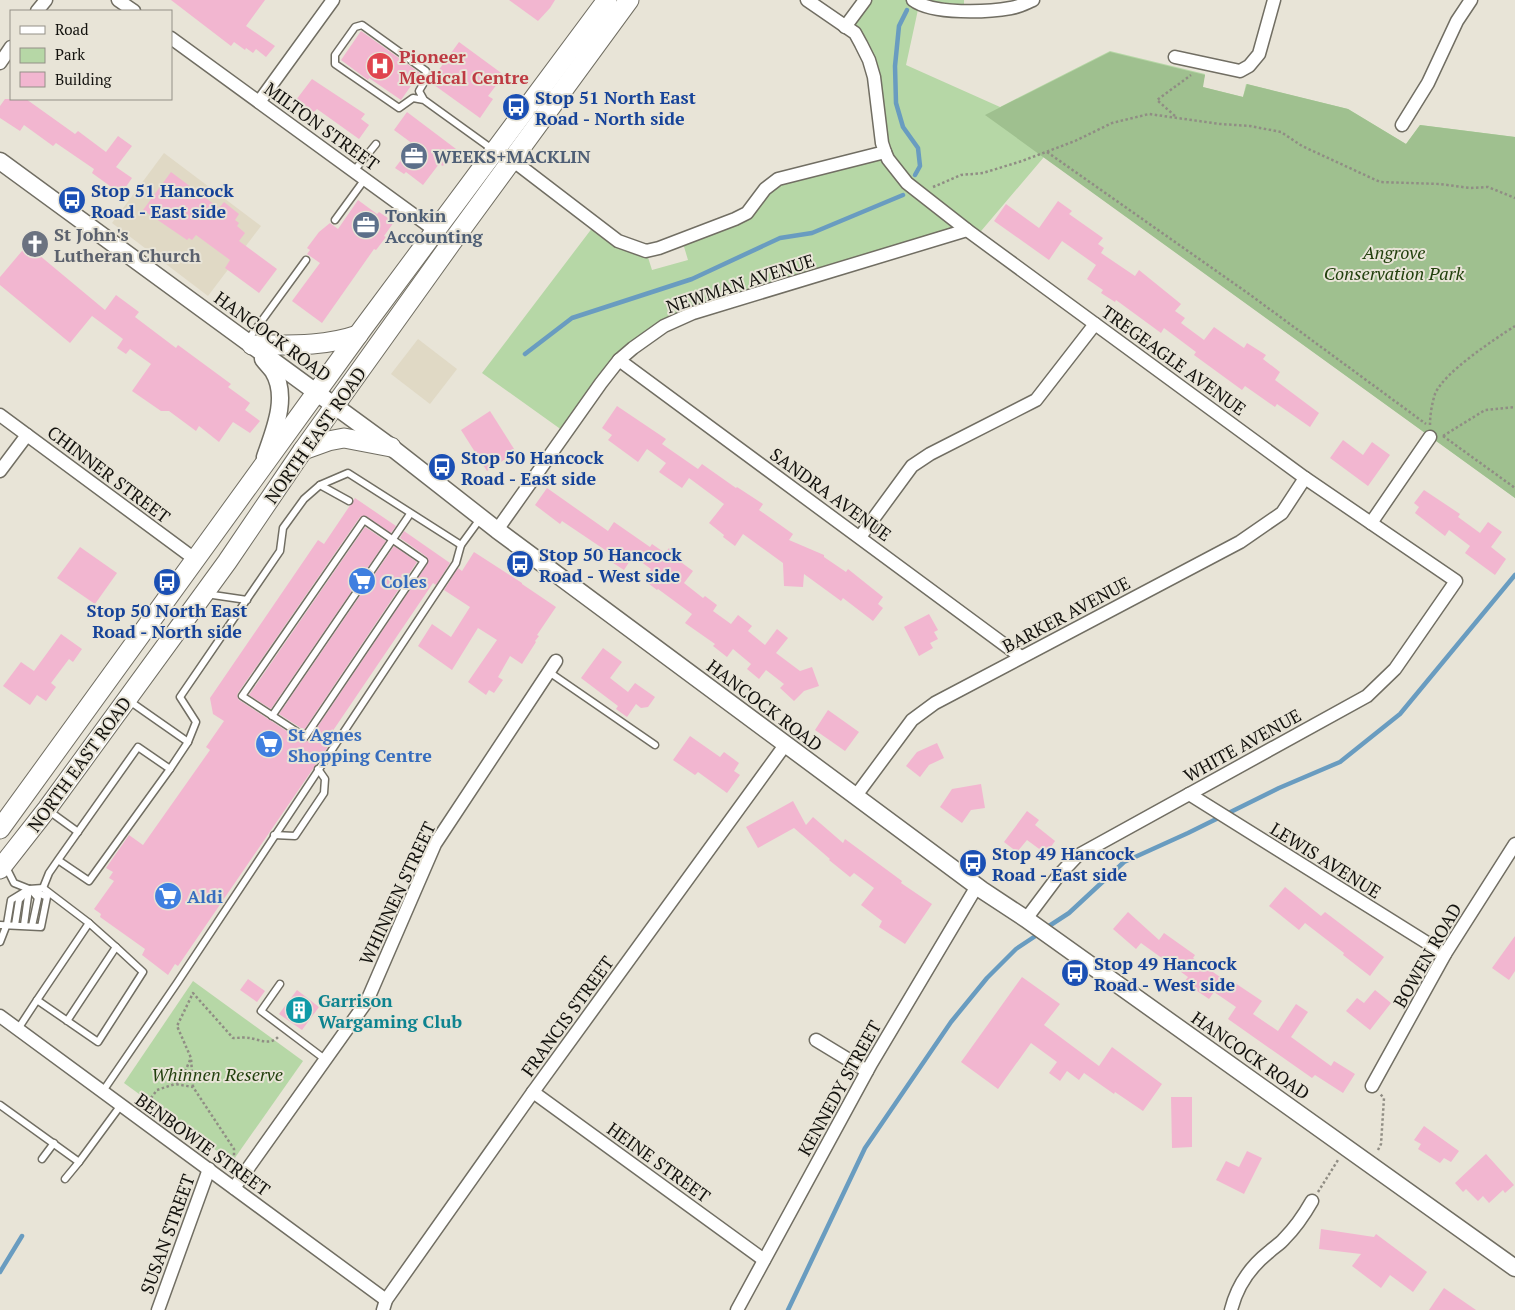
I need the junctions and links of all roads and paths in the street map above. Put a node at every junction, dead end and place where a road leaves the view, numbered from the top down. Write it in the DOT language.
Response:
graph roads {
  1 [pos="118,0"];
  2 [pos="333,0"];
  3 [pos="629,0"];
  4 [pos="807,0"];
  5 [pos="864,0"];
  6 [pos="913,0"];
  7 [pos="1033,0"];
  8 [pos="1274,0"];
  9 [pos="1471,0"];
  10 [pos="602,2"];
  11 [pos="133,10"];
  12 [pos="845,27"];
  13 [pos="172,39"];
  14 [pos="10,48"];
  15 [pos="1175,57"];
  16 [pos="1200,62"];
  17 [pos="0,63"];
  18 [pos="424,100"];
  19 [pos="259,102"];
  20 [pos="1176,117"];
  21 [pos="1402,125"];
  22 [pos="376,144"];
  23 [pos="496,150"];
  24 [pos="886,152"];
  25 [pos="1047,152"];
  26 [pos="512,160"];
  27 [pos="0,161"];
  28 [pos="354,171"];
  29 [pos="365,179"];
  30 [pos="919,192"];
  31 [pos="1515,198"];
  32 [pos="335,220"];
  33 [pos="967,230"];
  34 [pos="436,231"];
  35 [pos="452,242"];
  36 [pos="306,260"];
  37 [pos="1095,324"];
  38 [pos="1515,326"];
  39 [pos="358,335"];
  40 [pos="250,343"];
  41 [pos="619,360"];
  42 [pos="316,392"];
  43 [pos="335,406"];
  44 [pos="1515,407"];
  45 [pos="0,415"];
  46 [pos="1430,432"];
  47 [pos="27,435"];
  48 [pos="1443,436"];
  49 [pos="391,447"];
  50 [pos="303,450"];
  51 [pos="0,471"];
  52 [pos="260,472"];
  53 [pos="1305,478"];
  54 [pos="320,485"];
  55 [pos="1515,488"];
  56 [pos="349,502"];
  57 [pos="410,514"];
  58 [pos="481,518"];
  59 [pos="1371,523"];
  60 [pos="498,530"];
  61 [pos="860,537"];
  62 [pos="392,540"];
  63 [pos="461,545"];
  64 [pos="196,560"];
  65 [pos="1456,581"];
  66 [pos="204,594"];
  67 [pos="247,600"];
  68 [pos="1021,657"];
  69 [pos="556,661"];
  70 [pos="549,672"];
  71 [pos="127,700"];
  72 [pos="272,716"];
  73 [pos="66,740"];
  74 [pos="188,742"];
  75 [pos="656,745"];
  76 [pos="785,745"];
  77 [pos="170,769"];
  78 [pos="318,769"];
  79 [pos="1189,794"];
  80 [pos="855,797"];
  81 [pos="46,809"];
  82 [pos="0,829"];
  83 [pos="78,832"];
  84 [pos="274,835"];
  85 [pos="1515,844"];
  86 [pos="58,860"];
  87 [pos="2,866"];
  88 [pos="977,886"];
  89 [pos="29,888"];
  90 [pos="43,888"];
  91 [pos="1030,922"];
  92 [pos="89,923"];
  93 [pos="7,925"];
  94 [pos="24,925"];
  95 [pos="32,926"];
  96 [pos="0,942"];
  97 [pos="116,947"];
  98 [pos="1445,954"];
  99 [pos="280,984"];
  100 [pos="37,1000"];
  101 [pos="1,1018"];
  102 [pos="67,1021"];
  103 [pos="18,1029"];
  104 [pos="285,1029"];
  105 [pos="816,1040"];
  106 [pos="191,1058"];
  107 [pos="326,1060"];
  108 [pos="867,1071"];
  109 [pos="175,1084"];
  110 [pos="1372,1086"];
  111 [pos="192,1087"];
  112 [pos="103,1091"];
  113 [pos="533,1092"];
  114 [pos="0,1105"];
  115 [pos="121,1105"];
  116 [pos="137,1116"];
  117 [pos="54,1143"];
  118 [pos="1347,1148"];
  119 [pos="1378,1150"];
  120 [pos="42,1159"];
  121 [pos="79,1162"];
  122 [pos="209,1169"];
  123 [pos="246,1171"];
  124 [pos="65,1179"];
  125 [pos="234,1188"];
  126 [pos="1312,1201"];
  127 [pos="764,1260"];
  128 [pos="1515,1268"];
  129 [pos="385,1305"];
  130 [pos="158,1310"];
  131 [pos="737,1310"];
  132 [pos="1231,1310"];
  1 -- 11 [label="street"];
  2 -- 19 [label="street"];
  3 -- 26 [label="main road, NORTH EAST ROAD"];
  4 -- 12 [label="street, TREGEAGLE AVENUE"];
  5 -- 12 [label="street"];
  6 -- 7 [label="street"];
  8 -- 16 [label="street"];
  9 -- 21 [label="street"];
  10 -- 23 [label="main road, NORTH EAST ROAD"];
  12 -- 24 [label="street, TREGEAGLE AVENUE"];
  13 -- 19 [label="street, MILTON STREET"];
  14 -- 17 [label="street"];
  15 -- 16 [label="street"];
  16 -- 20 [label="path"];
  18 -- 18 [label="lane"];
  18 -- 23 [label="lane"];
  19 -- 28 [label="street, MILTON STREET"];
  20 -- 25 [label="path"];
  20 -- 31 [label="path"];
  22 -- 28 [label="lane"];
  23 -- 26 [label="street"];
  23 -- 34 [label="main road, NORTH EAST ROAD"];
  24 -- 26 [label="street"];
  24 -- 30 [label="street, TREGEAGLE AVENUE"];
  25 -- 30 [label="path"];
  25 -- 46 [label="path"];
  26 -- 35 [label="main road, NORTH EAST ROAD"];
  27 -- 40 [label="main road, HANCOCK ROAD"];
  28 -- 29 [label="street, MILTON STREET"];
  29 -- 32 [label="lane"];
  29 -- 34 [label="street, MILTON STREET"];
  30 -- 33 [label="street, TREGEAGLE AVENUE"];
  33 -- 37 [label="street, TREGEAGLE AVENUE"];
  33 -- 41 [label="street, NEWMAN AVENUE"];
  34 -- 35 [label="street, MILTON STREET"];
  34 -- 39 [label="main road, NORTH EAST ROAD"];
  35 -- 43 [label="main road, NORTH EAST ROAD"];
  36 -- 40 [label="lane"];
  37 -- 53 [label="street, TREGEAGLE AVENUE"];
  37 -- 61 [label="street"];
  38 -- 46 [label="path"];
  39 -- 40 [label="main road"];
  39 -- 42 [label="main road, NORTH EAST ROAD"];
  40 -- 42 [label="main road, HANCOCK ROAD"];
  40 -- 52 [label="main road"];
  41 -- 60 [label="street, NEWMAN AVENUE"];
  41 -- 61 [label="street, SANDRA AVENUE"];
  42 -- 43 [label="main road, HANCOCK ROAD"];
  42 -- 52 [label="main road, NORTH EAST ROAD"];
  43 -- 49 [label="main road, HANCOCK ROAD"];
  43 -- 50 [label="main road, NORTH EAST ROAD"];
  44 -- 48 [label="path"];
  45 -- 47 [label="street, CHINNER STREET"];
  46 -- 48 [label="path"];
  46 -- 59 [label="street"];
  47 -- 51 [label="street"];
  47 -- 64 [label="street, CHINNER STREET"];
  48 -- 55 [label="path"];
  49 -- 50 [label="main road"];
  49 -- 58 [label="main road, HANCOCK ROAD"];
  50 -- 66 [label="main road, NORTH EAST ROAD"];
  52 -- 64 [label="main road, NORTH EAST ROAD"];
  53 -- 59 [label="street, TREGEAGLE AVENUE"];
  53 -- 68 [label="street, BARKER AVENUE"];
  54 -- 56 [label="lane"];
  54 -- 57 [label="lane"];
  54 -- 67 [label="lane"];
  57 -- 62 [label="lane"];
  57 -- 63 [label="lane"];
  58 -- 60 [label="main road, HANCOCK ROAD"];
  58 -- 63 [label="lane"];
  59 -- 65 [label="street, TREGEAGLE AVENUE"];
  60 -- 76 [label="main road, HANCOCK ROAD"];
  61 -- 68 [label="street, SANDRA AVENUE"];
  62 -- 72 [label="lane"];
  62 -- 72 [label="lane"];
  62 -- 72 [label="lane"];
  63 -- 78 [label="lane"];
  64 -- 73 [label="main road, NORTH EAST ROAD"];
  65 -- 79 [label="street, WHITE AVENUE"];
  66 -- 67 [label="lane"];
  66 -- 71 [label="main road, NORTH EAST ROAD"];
  67 -- 74 [label="lane"];
  68 -- 80 [label="street, BARKER AVENUE"];
  69 -- 70 [label="street, WHINNEN STREET"];
  70 -- 75 [label="lane"];
  70 -- 107 [label="street, WHINNEN STREET"];
  71 -- 73 [label="main road"];
  71 -- 74 [label="lane"];
  71 -- 81 [label="main road, NORTH EAST ROAD"];
  73 -- 82 [label="main road, NORTH EAST ROAD"];
  74 -- 77 [label="lane"];
  76 -- 80 [label="main road, HANCOCK ROAD"];
  76 -- 113 [label="street, FRANCIS STREET"];
  77 -- 83 [label="lane"];
  77 -- 86 [label="lane"];
  78 -- 84 [label="lane"];
  78 -- 84 [label="lane"];
  79 -- 91 [label="street, WHITE AVENUE"];
  79 -- 98 [label="street, LEWIS AVENUE"];
  80 -- 88 [label="main road, HANCOCK ROAD"];
  81 -- 83 [label="lane"];
  81 -- 87 [label="main road, NORTH EAST ROAD"];
  83 -- 86 [label="lane"];
  84 -- 112 [label="lane"];
  85 -- 98 [label="street, BOWEN ROAD"];
  86 -- 90 [label="lane"];
  87 -- 89 [label="lane"];
  88 -- 91 [label="main road, HANCOCK ROAD"];
  88 -- 108 [label="street, KENNEDY STREET"];
  89 -- 90 [label="lane"];
  89 -- 93 [label="lane"];
  89 -- 94 [label="lane"];
  89 -- 95 [label="lane"];
  89 -- 95 [label="lane"];
  90 -- 92 [label="lane"];
  91 -- 118 [label="main road, HANCOCK ROAD"];
  92 -- 97 [label="lane"];
  92 -- 100 [label="lane"];
  93 -- 94 [label="lane"];
  93 -- 96 [label="lane"];
  94 -- 95 [label="lane"];
  97 -- 102 [label="lane"];
  97 -- 102 [label="lane"];
  98 -- 110 [label="street, BOWEN ROAD"];
  99 -- 104 [label="lane"];
  100 -- 102 [label="lane"];
  100 -- 103 [label="lane"];
  101 -- 103 [label="street, BENBOWIE STREET"];
  103 -- 112 [label="street, BENBOWIE STREET"];
  104 -- 106 [label="path"];
  104 -- 107 [label="lane"];
  105 -- 108 [label="street"];
  106 -- 109 [label="path"];
  106 -- 111 [label="path"];
  107 -- 123 [label="street, WHINNEN STREET"];
  108 -- 127 [label="street, KENNEDY STREET"];
  109 -- 111 [label="path"];
  109 -- 116 [label="path"];
  110 -- 119 [label="path"];
  111 -- 123 [label="path"];
  112 -- 115 [label="street, BENBOWIE STREET"];
  113 -- 127 [label="street, HEINE STREET"];
  113 -- 129 [label="street, FRANCIS STREET"];
  114 -- 117 [label="lane"];
  115 -- 116 [label="street, BENBOWIE STREET"];
  115 -- 121 [label="lane"];
  116 -- 122 [label="street, BENBOWIE STREET"];
  117 -- 120 [label="lane"];
  117 -- 121 [label="lane"];
  118 -- 126 [label="path"];
  118 -- 128 [label="main road, HANCOCK ROAD"];
  121 -- 124 [label="lane"];
  122 -- 125 [label="street, BENBOWIE STREET"];
  122 -- 130 [label="street, SUSAN STREET"];
  123 -- 125 [label="street, WHINNEN STREET"];
  125 -- 129 [label="street, BENBOWIE STREET"];
  126 -- 132 [label="street"];
  127 -- 131 [label="street, KENNEDY STREET"];
}
